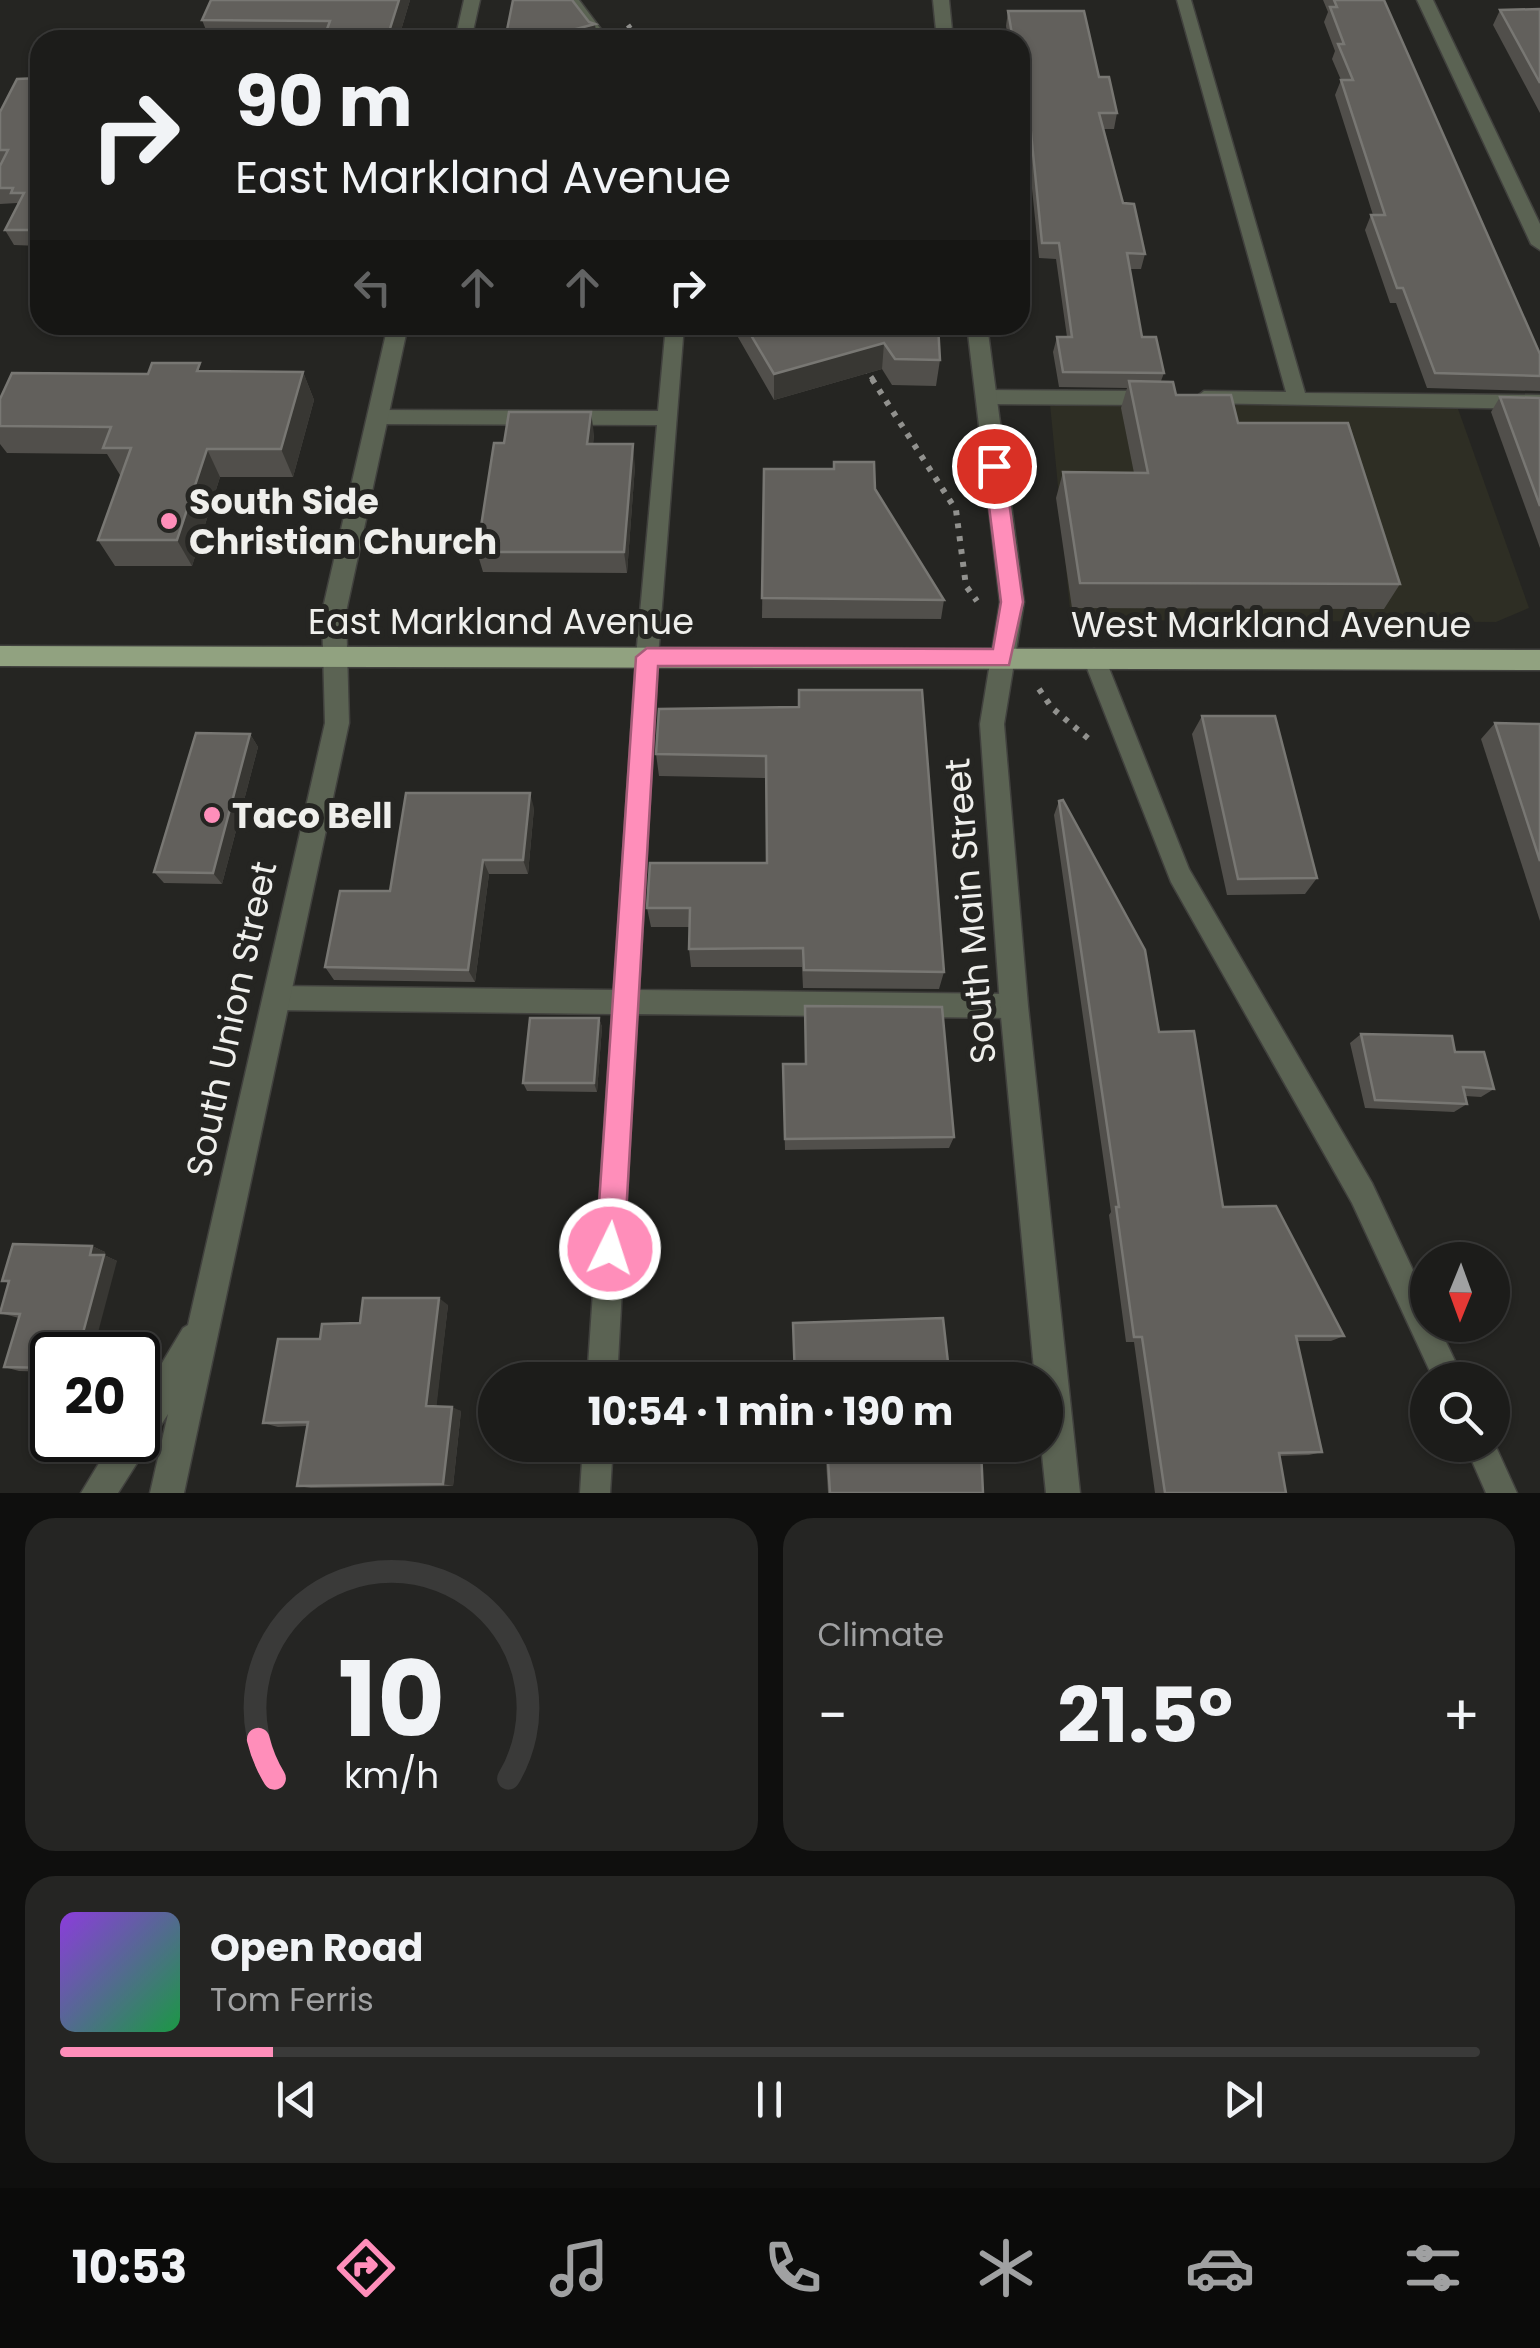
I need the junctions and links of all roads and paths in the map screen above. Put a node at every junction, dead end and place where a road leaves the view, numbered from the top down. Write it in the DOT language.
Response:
graph roads {
  1 [pos="472,0"];
  2 [pos="572,0"];
  3 [pos="941,0"];
  4 [pos="1184,0"];
  5 [pos="1424,0"];
  6 [pos="465,30"];
  7 [pos="594,30"];
  8 [pos="944,30"];
  9 [pos="1540,244"];
  10 [pos="396,335"];
  11 [pos="674,335"];
  12 [pos="978,335"];
  13 [pos="985,397"];
  14 [pos="1296,398"];
  15 [pos="1540,402"];
  16 [pos="377,418"];
  17 [pos="667,418"];
  18 [pos="334,655"];
  19 [pos="0,656"];
  20 [pos="647,657"];
  21 [pos="1002,658"];
  22 [pos="1094,658"];
  23 [pos="1540,660"];
  24 [pos="276,998"];
  25 [pos="626,1002"];
  26 [pos="1014,1006"];
  27 [pos="207,1318"];
  28 [pos="603,1362"];
  29 [pos="1442,1362"];
  30 [pos="160,1396"];
  31 [pos="119,1462"];
  32 [pos="597,1462"];
  33 [pos="1488,1462"];
  34 [pos="98,1493"];
  35 [pos="168,1493"];
  36 [pos="595,1493"];
  37 [pos="1064,1493"];
  38 [pos="1502,1493"];
  1 -- 6 [label="street"];
  2 -- 7 [label="lane"];
  3 -- 8 [label="street"];
  4 -- 14 [label="lane"];
  5 -- 9 [label="street"];
  10 -- 16 [label="street, South Union Street"];
  11 -- 17 [label="lane"];
  12 -- 13 [label="street, South Main Street"];
  13 -- 14 [label="lane"];
  13 -- 21 [label="street, South Main Street"];
  14 -- 15 [label="lane"];
  16 -- 17 [label="lane"];
  16 -- 18 [label="street, South Union Street"];
  17 -- 20 [label="lane"];
  18 -- 19 [label="main road, East Markland Avenue"];
  18 -- 20 [label="main road, East Markland Avenue"];
  18 -- 24 [label="street, South Union Street"];
  20 -- 21 [label="main road, East Markland Avenue"];
  20 -- 25 [label="lane"];
  21 -- 22 [label="main road, West Markland Avenue"];
  21 -- 26 [label="street, South Main Street"];
  22 -- 23 [label="main road, West Markland Avenue"];
  22 -- 29 [label="lane"];
  24 -- 25 [label="lane"];
  24 -- 27 [label="street, South Union Street"];
  25 -- 26 [label="lane"];
  25 -- 28 [label="lane"];
  26 -- 37 [label="street, South Main Street"];
  27 -- 30 [label="street"];
  27 -- 35 [label="street, South Union Street"];
  31 -- 34 [label="street"];
  32 -- 36 [label="lane"];
  33 -- 38 [label="lane"];
}
